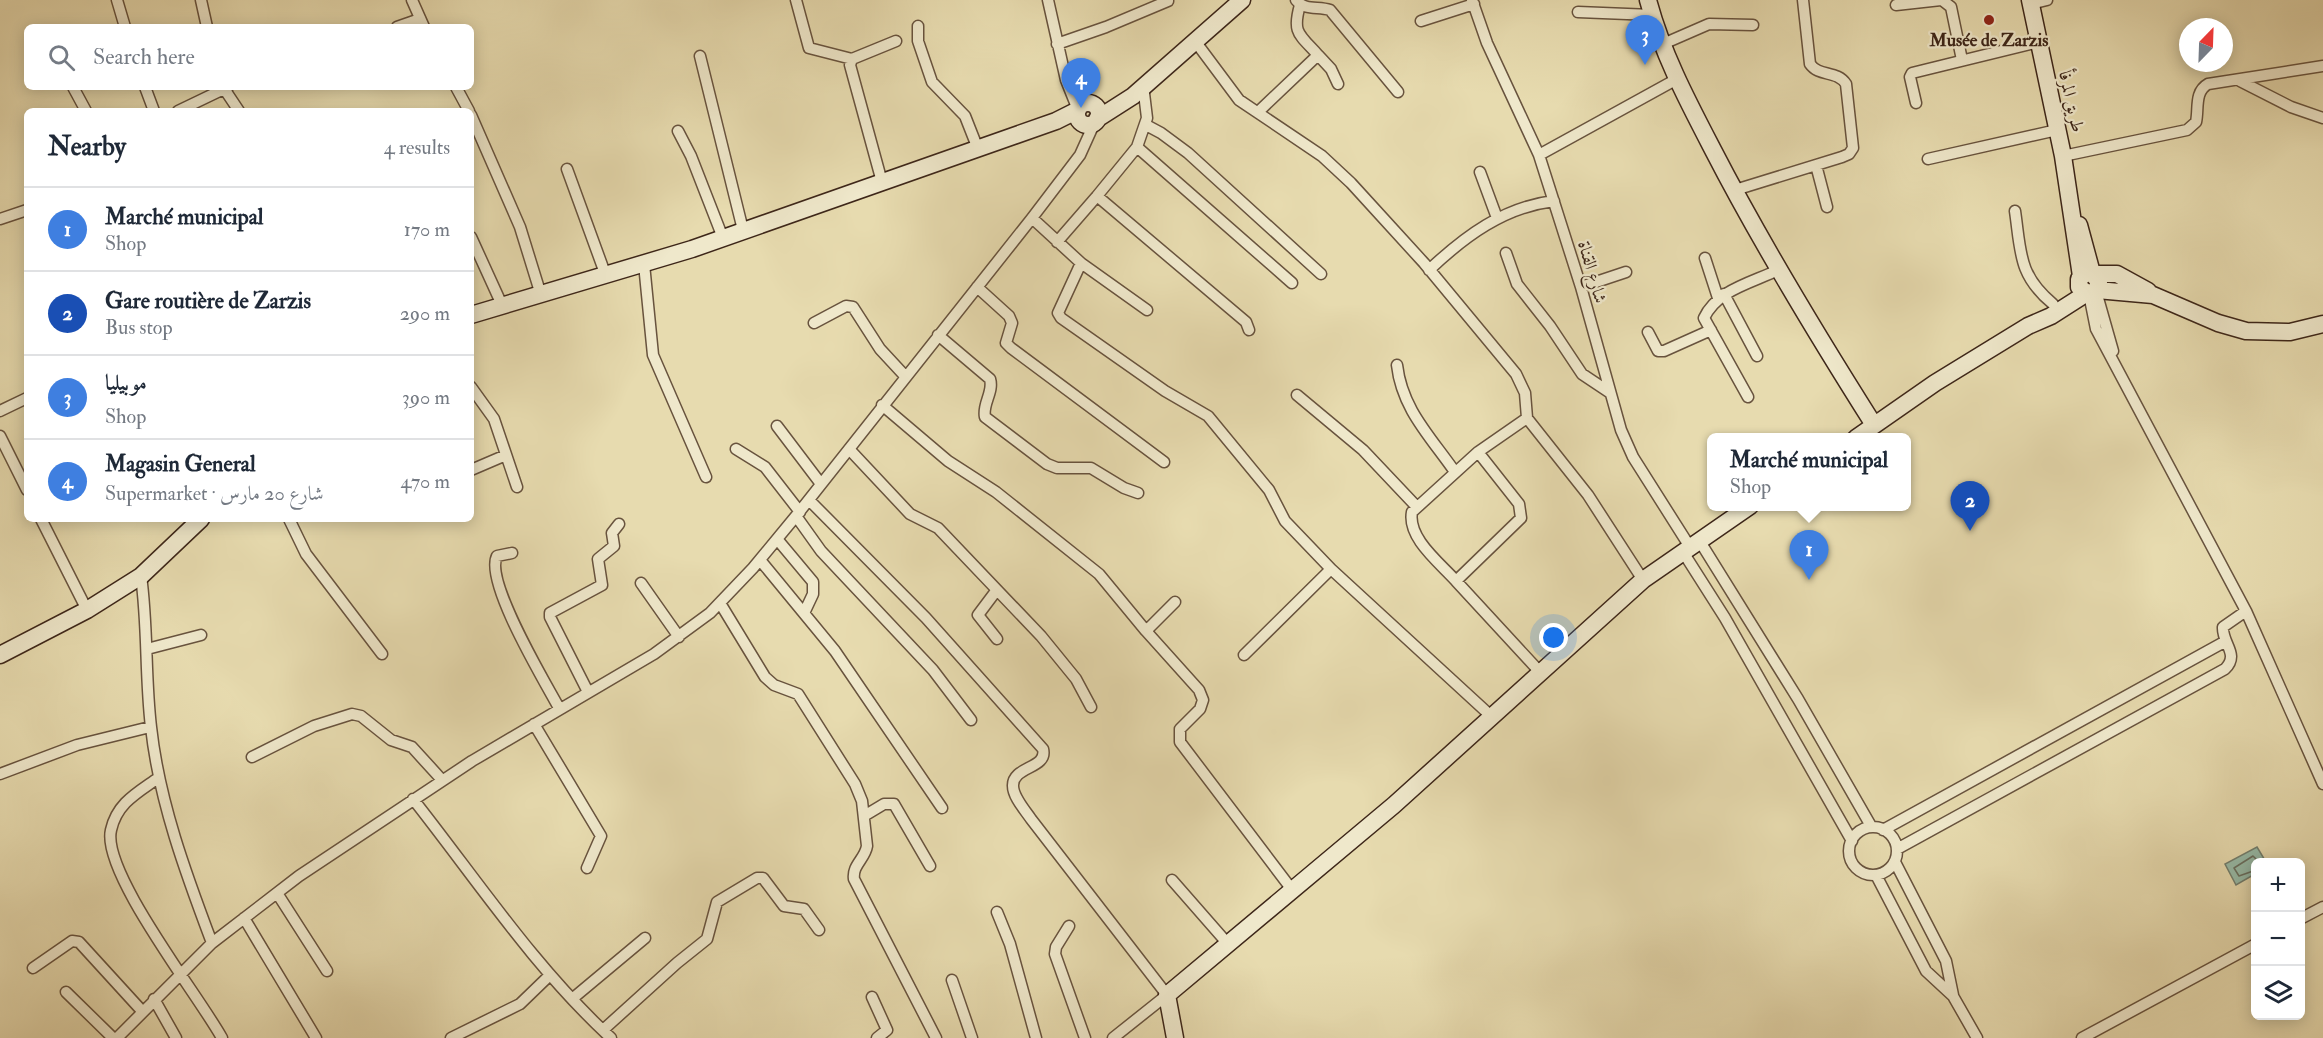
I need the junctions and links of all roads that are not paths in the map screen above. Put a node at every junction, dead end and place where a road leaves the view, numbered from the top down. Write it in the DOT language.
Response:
graph roads {
  1 [pos="117,0"];
  2 [pos="201,0"];
  3 [pos="412,0"];
  4 [pos="796,0"];
  5 [pos="1048,0"];
  6 [pos="1242,0"];
  7 [pos="1803,0"];
  8 [pos="1941,0"];
  9 [pos="2047,0"];
  10 [pos="1168,1"];
  11 [pos="1298,2"];
  12 [pos="1473,2"];
  13 [pos="2030,2"];
  14 [pos="1896,5"];
  15 [pos="1650,7"];
  16 [pos="1578,12"];
  17 [pos="1421,21"];
  18 [pos="422,23"];
  19 [pos="124,24"];
  20 [pos="206,24"];
  21 [pos="1753,25"];
  22 [pos="918,26"];
  23 [pos="896,41"];
  24 [pos="1195,41"];
  25 [pos="2038,42"];
  26 [pos="1058,44"];
  27 [pos="1663,44"];
  28 [pos="1318,55"];
  29 [pos="700,56"];
  30 [pos="852,59"];
  31 [pos="1962,60"];
  32 [pos="2323,66"];
  33 [pos="1677,79"];
  34 [pos="2239,81"];
  35 [pos="1338,84"];
  36 [pos="1141,87"];
  37 [pos="75,90"];
  38 [pos="146,90"];
  39 [pos="221,90"];
  40 [pos="226,90"];
  41 [pos="458,90"];
  42 [pos="1398,93"];
  43 [pos="1916,104"];
  44 [pos="84,108"];
  45 [pos="153,108"];
  46 [pos="184,108"];
  47 [pos="237,108"];
  48 [pos="467,108"];
  49 [pos="1258,112"];
  50 [pos="1087,114"];
  51 [pos="2323,118"];
  52 [pos="474,122"];
  53 [pos="1146,125"];
  54 [pos="2057,130"];
  55 [pos="678,131"];
  56 [pos="1137,147"];
  57 [pos="978,149"];
  58 [pos="1539,155"];
  59 [pos="2063,156"];
  60 [pos="1928,159"];
  61 [pos="1816,165"];
  62 [pos="567,169"];
  63 [pos="1480,172"];
  64 [pos="882,182"];
  65 [pos="1735,190"];
  66 [pos="1097,196"];
  67 [pos="1554,201"];
  68 [pos="1827,207"];
  69 [pos="24,211"];
  70 [pos="2015,211"];
  71 [pos="2072,211"];
  72 [pos="1032,218"];
  73 [pos="1497,218"];
  74 [pos="0,219"];
  75 [pos="743,230"];
  76 [pos="723,238"];
  77 [pos="2085,240"];
  78 [pos="1057,242"];
  79 [pos="474,244"];
  80 [pos="1506,253"];
  81 [pos="1705,258"];
  82 [pos="1081,263"];
  83 [pos="644,264"];
  84 [pos="1429,270"];
  85 [pos="1778,270"];
  86 [pos="1626,272"];
  87 [pos="1321,274"];
  88 [pos="606,276"];
  89 [pos="2124,277"];
  90 [pos="1292,283"];
  91 [pos="2089,284"];
  92 [pos="977,287"];
  93 [pos="1581,287"];
  94 [pos="541,295"];
  95 [pos="2153,295"];
  96 [pos="1721,296"];
  97 [pos="2053,304"];
  98 [pos="502,306"];
  99 [pos="1147,310"];
  100 [pos="474,314"];
  101 [pos="814,323"];
  102 [pos="2323,324"];
  103 [pos="2028,326"];
  104 [pos="1249,330"];
  105 [pos="1710,330"];
  106 [pos="1648,332"];
  107 [pos="938,335"];
  108 [pos="1756,356"];
  109 [pos="1397,364"];
  110 [pos="905,376"];
  111 [pos="474,391"];
  112 [pos="1609,392"];
  113 [pos="1297,395"];
  114 [pos="1748,397"];
  115 [pos="24,399"];
  116 [pos="882,405"];
  117 [pos="0,411"];
  118 [pos="1527,418"];
  119 [pos="1874,425"];
  120 [pos="777,426"];
  121 [pos="1863,433"];
  122 [pos="0,436"];
  123 [pos="736,449"];
  124 [pos="849,449"];
  125 [pos="1478,452"];
  126 [pos="506,455"];
  127 [pos="1164,462"];
  128 [pos="474,469"];
  129 [pos="1455,472"];
  130 [pos="706,477"];
  131 [pos="821,483"];
  132 [pos="24,484"];
  133 [pos="517,487"];
  134 [pos="1138,493"];
  135 [pos="809,500"];
  136 [pos="1416,506"];
  137 [pos="1744,511"];
  138 [pos="798,514"];
  139 [pos="43,522"];
  140 [pos="196,522"];
  141 [pos="290,522"];
  142 [pos="619,524"];
  143 [pos="777,539"];
  144 [pos="1690,546"];
  145 [pos="512,553"];
  146 [pos="760,560"];
  147 [pos="1331,569"];
  148 [pos="141,576"];
  149 [pos="1643,580"];
  150 [pos="1456,581"];
  151 [pos="642,583"];
  152 [pos="996,591"];
  153 [pos="1175,602"];
  154 [pos="720,603"];
  155 [pos="87,610"];
  156 [pos="805,611"];
  157 [pos="2246,611"];
  158 [pos="1146,631"];
  159 [pos="201,635"];
  160 [pos="679,637"];
  161 [pos="997,639"];
  162 [pos="2226,641"];
  163 [pos="147,649"];
  164 [pos="382,654"];
  165 [pos="0,655"];
  166 [pos="1244,655"];
  167 [pos="1539,671"];
  168 [pos="588,692"];
  169 [pos="1091,706"];
  170 [pos="559,708"];
  171 [pos="1491,716"];
  172 [pos="971,720"];
  173 [pos="534,724"];
  174 [pos="150,727"];
  175 [pos="252,757"];
  176 [pos="0,774"];
  177 [pos="159,778"];
  178 [pos="442,780"];
  179 [pos="2323,784"];
  180 [pos="413,799"];
  181 [pos="942,808"];
  182 [pos="864,816"];
  183 [pos="1870,826"];
  184 [pos="1883,830"];
  185 [pos="1852,842"];
  186 [pos="1897,849"];
  187 [pos="1895,862"];
  188 [pos="930,867"];
  189 [pos="587,868"];
  190 [pos="1875,875"];
  191 [pos="1172,880"];
  192 [pos="1293,891"];
  193 [pos="277,893"];
  194 [pos="2323,907"];
  195 [pos="996,912"];
  196 [pos="2305,917"];
  197 [pos="244,918"];
  198 [pos="1069,926"];
  199 [pos="819,930"];
  200 [pos="645,938"];
  201 [pos="212,943"];
  202 [pos="1228,944"];
  203 [pos="2251,947"];
  204 [pos="33,968"];
  205 [pos="181,972"];
  206 [pos="327,972"];
  207 [pos="550,975"];
  208 [pos="952,980"];
  209 [pos="66,992"];
  210 [pos="1167,995"];
  211 [pos="1953,996"];
  212 [pos="872,998"];
  213 [pos="153,999"];
  214 [pos="572,999"];
  215 [pos="142,1011"];
  216 [pos="607,1034"];
  217 [pos="115,1038"];
  218 [pos="176,1038"];
  219 [pos="222,1038"];
  220 [pos="316,1038"];
  221 [pos="451,1038"];
  222 [pos="877,1038"];
  223 [pos="936,1038"];
  224 [pos="972,1038"];
  225 [pos="1036,1038"];
  226 [pos="1085,1038"];
  227 [pos="1113,1038"];
  228 [pos="1175,1038"];
  229 [pos="1977,1038"];
  230 [pos="2082,1038"];
  1 -- 19 [label="street"];
  2 -- 20 [label="street"];
  3 -- 18 [label="street"];
  4 -- 30 [label="street"];
  5 -- 26 [label="street"];
  6 -- 24 [label="street"];
  7 -- 61 [label="street"];
  8 -- 14 [label="street"];
  8 -- 31 [label="street"];
  9 -- 13 [label="street"];
  10 -- 26 [label="street"];
  11 -- 28 [label="street"];
  11 -- 42 [label="street"];
  12 -- 17 [label="street"];
  12 -- 58 [label="street, شارع القناة"];
  13 -- 25 [label="street, طريق المرفأ"];
  15 -- 16 [label="street"];
  15 -- 27 [label="street"];
  21 -- 27 [label="street"];
  22 -- 57 [label="street"];
  23 -- 30 [label="street"];
  24 -- 36 [label="street"];
  24 -- 49 [label="street"];
  25 -- 31 [label="street"];
  25 -- 54 [label="street, طريق المرفأ"];
  26 -- 50 [label="street"];
  27 -- 33 [label="street"];
  28 -- 35 [label="street"];
  28 -- 49 [label="street"];
  29 -- 75 [label="street"];
  30 -- 64 [label="street"];
  31 -- 43 [label="street"];
  32 -- 34 [label="street"];
  33 -- 58 [label="street"];
  33 -- 65 [label="street"];
  34 -- 51 [label="street"];
  34 -- 59 [label="street"];
  36 -- 50 [label="street"];
  36 -- 53 [label="street"];
  37 -- 44 [label="street"];
  38 -- 45 [label="street"];
  39 -- 46 [label="street"];
  40 -- 47 [label="street"];
  41 -- 48 [label="street"];
  49 -- 84 [label="street"];
  50 -- 57 [label="street"];
  50 -- 72 [label="street"];
  52 -- 94 [label="street"];
  53 -- 56 [label="street"];
  53 -- 87 [label="street"];
  54 -- 59 [label="street, طريق المرفأ"];
  54 -- 60 [label="street"];
  55 -- 76 [label="street"];
  56 -- 66 [label="street"];
  56 -- 90 [label="street"];
  57 -- 64 [label="street"];
  58 -- 67 [label="street, شارع القناة"];
  59 -- 71 [label="street, طريق المرفأ"];
  61 -- 65 [label="street"];
  61 -- 68 [label="street"];
  62 -- 88 [label="street"];
  63 -- 73 [label="street"];
  64 -- 75 [label="street"];
  65 -- 85 [label="street"];
  66 -- 78 [label="street"];
  66 -- 104 [label="street"];
  67 -- 73 [label="street"];
  67 -- 93 [label="street, شارع القناة"];
  69 -- 74 [label="street"];
  70 -- 97 [label="street"];
  71 -- 77 [label="street"];
  71 -- 91 [label="street"];
  72 -- 78 [label="street"];
  72 -- 92 [label="street"];
  73 -- 84 [label="street"];
  75 -- 76 [label="street"];
  76 -- 83 [label="street"];
  77 -- 89 [label="street"];
  77 -- 91 [label="street"];
  78 -- 82 [label="street"];
  79 -- 98 [label="street"];
  80 -- 112 [label="street"];
  81 -- 96 [label="street"];
  82 -- 99 [label="street"];
  82 -- 147 [label="street"];
  83 -- 88 [label="street"];
  83 -- 130 [label="street"];
  84 -- 118 [label="street"];
  85 -- 96 [label="street"];
  85 -- 119 [label="street"];
  86 -- 93 [label="street"];
  88 -- 94 [label="street"];
  89 -- 91 [label="street"];
  89 -- 95 [label="street"];
  91 -- 95 [label="street"];
  91 -- 97 [label="street"];
  91 -- 103 [label="street"];
  91 -- 157 [label="street"];
  92 -- 107 [label="street"];
  92 -- 127 [label="street"];
  93 -- 112 [label="street, شارع القناة"];
  94 -- 98 [label="street"];
  95 -- 102 [label="street"];
  96 -- 105 [label="street"];
  96 -- 108 [label="street"];
  97 -- 103 [label="street"];
  98 -- 100 [label="street"];
  101 -- 110 [label="street"];
  103 -- 119 [label="street"];
  105 -- 106 [label="street"];
  105 -- 114 [label="street"];
  107 -- 110 [label="street"];
  107 -- 134 [label="street"];
  109 -- 129 [label="street"];
  110 -- 116 [label="street"];
  111 -- 126 [label="street"];
  112 -- 144 [label="street, شارع القناة"];
  113 -- 136 [label="street"];
  115 -- 117 [label="street"];
  116 -- 124 [label="street"];
  116 -- 158 [label="street"];
  118 -- 125 [label="street"];
  118 -- 149 [label="street"];
  119 -- 121 [label="street"];
  120 -- 131 [label="street"];
  122 -- 132 [label="street"];
  123 -- 138 [label="street"];
  124 -- 131 [label="street"];
  124 -- 152 [label="street"];
  125 -- 129 [label="street"];
  125 -- 150 [label="street"];
  126 -- 128 [label="street"];
  126 -- 133 [label="street"];
  129 -- 136 [label="street"];
  131 -- 135 [label="street"];
  135 -- 138 [label="street"];
  135 -- 210 [label="street"];
  136 -- 150 [label="street"];
  137 -- 144 [label="street"];
  138 -- 143 [label="street"];
  138 -- 172 [label="street"];
  139 -- 155 [label="street"];
  140 -- 148 [label="street"];
  141 -- 164 [label="street"];
  142 -- 168 [label="street"];
  143 -- 146 [label="street"];
  143 -- 156 [label="street"];
  144 -- 149 [label="street"];
  144 -- 183 [label="street"];
  144 -- 185 [label="street"];
  145 -- 170 [label="street"];
  146 -- 154 [label="street"];
  146 -- 156 [label="street"];
  147 -- 166 [label="street"];
  147 -- 171 [label="street"];
  148 -- 155 [label="street"];
  148 -- 163 [label="street"];
  149 -- 167 [label="street"];
  150 -- 167 [label="street"];
  151 -- 160 [label="street"];
  152 -- 161 [label="street"];
  152 -- 169 [label="street"];
  153 -- 158 [label="street"];
  154 -- 160 [label="street"];
  154 -- 182 [label="street"];
  155 -- 165 [label="street"];
  156 -- 181 [label="street"];
  157 -- 162 [label="street"];
  157 -- 179 [label="street"];
  158 -- 192 [label="street"];
  159 -- 163 [label="street"];
  160 -- 168 [label="street"];
  162 -- 184 [label="street"];
  162 -- 186 [label="street"];
  163 -- 174 [label="street"];
  167 -- 171 [label="street"];
  168 -- 170 [label="street"];
  170 -- 173 [label="street"];
  171 -- 192 [label="street"];
  173 -- 178 [label="street"];
  173 -- 189 [label="street"];
  174 -- 176 [label="street"];
  174 -- 177 [label="street"];
  175 -- 178 [label="street"];
  177 -- 201 [label="street"];
  177 -- 205 [label="street"];
  178 -- 180 [label="street"];
  180 -- 193 [label="street"];
  180 -- 207 [label="street"];
  182 -- 188 [label="street"];
  182 -- 223 [label="street"];
  183 -- 184 [label="street"];
  183 -- 185 [label="street"];
  184 -- 186 [label="street"];
  185 -- 190 [label="street"];
  186 -- 187 [label="street"];
  187 -- 190 [label="street"];
  187 -- 211 [label="street"];
  190 -- 211 [label="street"];
  191 -- 202 [label="street"];
  192 -- 202 [label="street"];
  193 -- 197 [label="street"];
  193 -- 206 [label="street"];
  194 -- 196 [label="street"];
  195 -- 225 [label="street"];
  197 -- 201 [label="street"];
  197 -- 220 [label="street"];
  198 -- 226 [label="street"];
  199 -- 216 [label="street"];
  200 -- 214 [label="street"];
  201 -- 205 [label="street"];
  202 -- 210 [label="street"];
  203 -- 230 [label="street"];
  204 -- 215 [label="street"];
  205 -- 213 [label="street"];
  205 -- 219 [label="street"];
  207 -- 214 [label="street"];
  207 -- 221 [label="street"];
  208 -- 224 [label="street"];
  209 -- 217 [label="street"];
  210 -- 227 [label="street"];
  210 -- 228 [label="street"];
  211 -- 229 [label="street"];
  212 -- 222 [label="street"];
  213 -- 215 [label="street"];
  213 -- 218 [label="street"];
  214 -- 216 [label="street"];
  215 -- 217 [label="street"];
}
